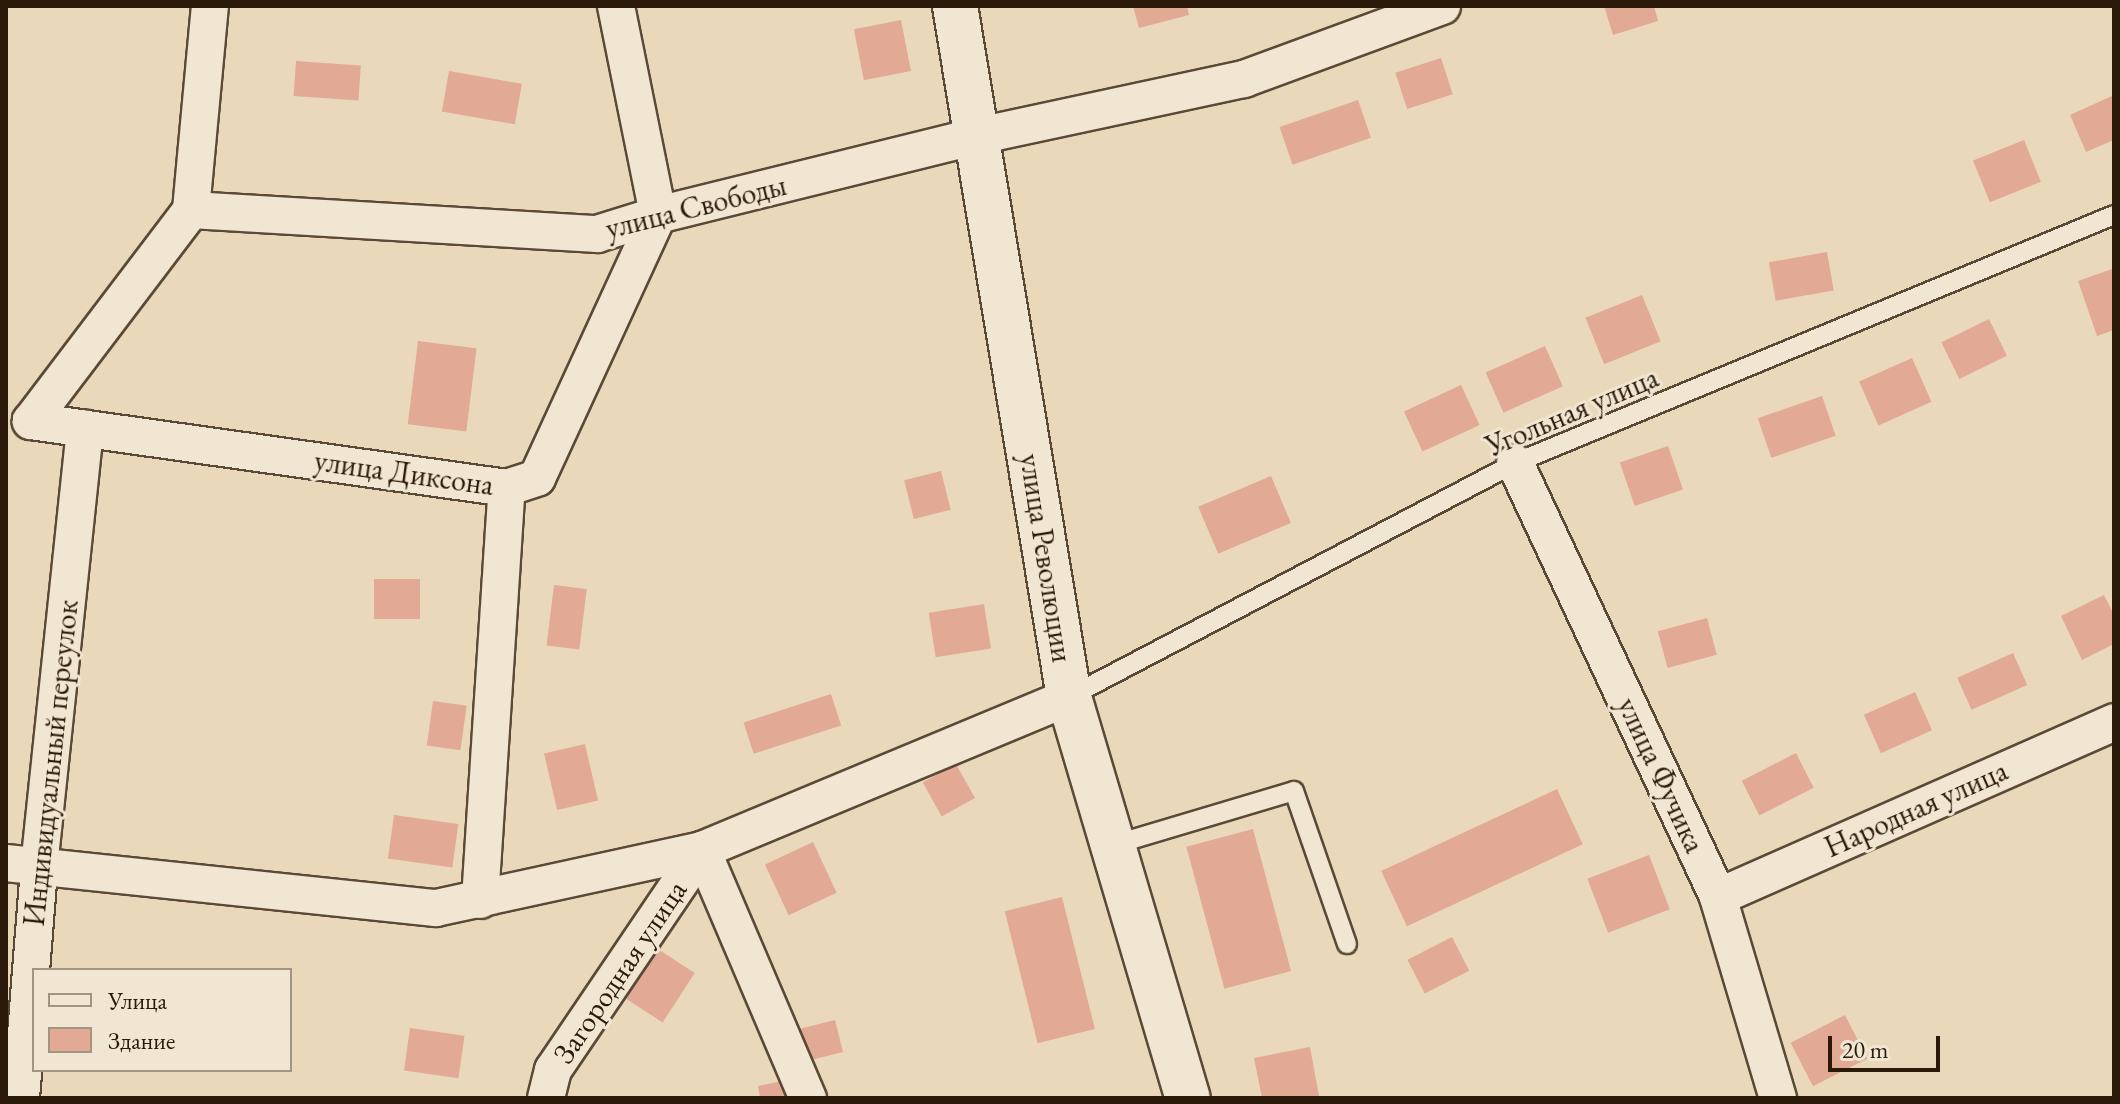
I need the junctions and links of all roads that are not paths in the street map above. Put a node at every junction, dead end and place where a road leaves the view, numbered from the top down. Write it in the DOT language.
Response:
graph roads {
  1 [pos="210,6"];
  2 [pos="616,6"];
  3 [pos="955,6"];
  4 [pos="1442,6"];
  5 [pos="978,136"];
  6 [pos="191,210"];
  7 [pos="658,215"];
  8 [pos="2114,215"];
  9 [pos="85,428"];
  10 [pos="1515,463"];
  11 [pos="507,488"];
  12 [pos="1069,697"];
  13 [pos="2114,722"];
  14 [pos="1123,842"];
  15 [pos="702,850"];
  16 [pos="23,865"];
  17 [pos="1718,897"];
  18 [pos="480,900"];
  19 [pos="1347,944"];
  20 [pos="21,1098"];
  21 [pos="546,1098"];
  22 [pos="808,1098"];
  23 [pos="1188,1098"];
  24 [pos="1778,1098"];
  1 -- 6 [label="street"];
  2 -- 7 [label="street"];
  3 -- 5 [label="street, улица Революции"];
  4 -- 5 [label="street, улица Свободы"];
  5 -- 7 [label="street, улица Свободы"];
  5 -- 12 [label="street, улица Революции"];
  6 -- 7 [label="street, улица Свободы"];
  6 -- 9 [label="street, улица Диксона"];
  7 -- 11 [label="street, улица Диксона"];
  8 -- 10 [label="lane, Угольная улица"];
  9 -- 11 [label="street, улица Диксона"];
  9 -- 16 [label="street, Индивидуальный переулок"];
  10 -- 12 [label="lane, Угольная улица"];
  10 -- 17 [label="street, улица Фучика"];
  11 -- 18 [label="street"];
  12 -- 15 [label="street"];
  12 -- 23 [label="street, улица Революции"];
  13 -- 17 [label="street, Народная улица"];
  14 -- 19 [label="lane"];
  15 -- 18 [label="street"];
  15 -- 21 [label="street, Загородная улица"];
  15 -- 22 [label="street"];
  16 -- 18 [label="street"];
  16 -- 20 [label="street, Индивидуальный переулок"];
  17 -- 24 [label="street, улица Фучика"];
}
